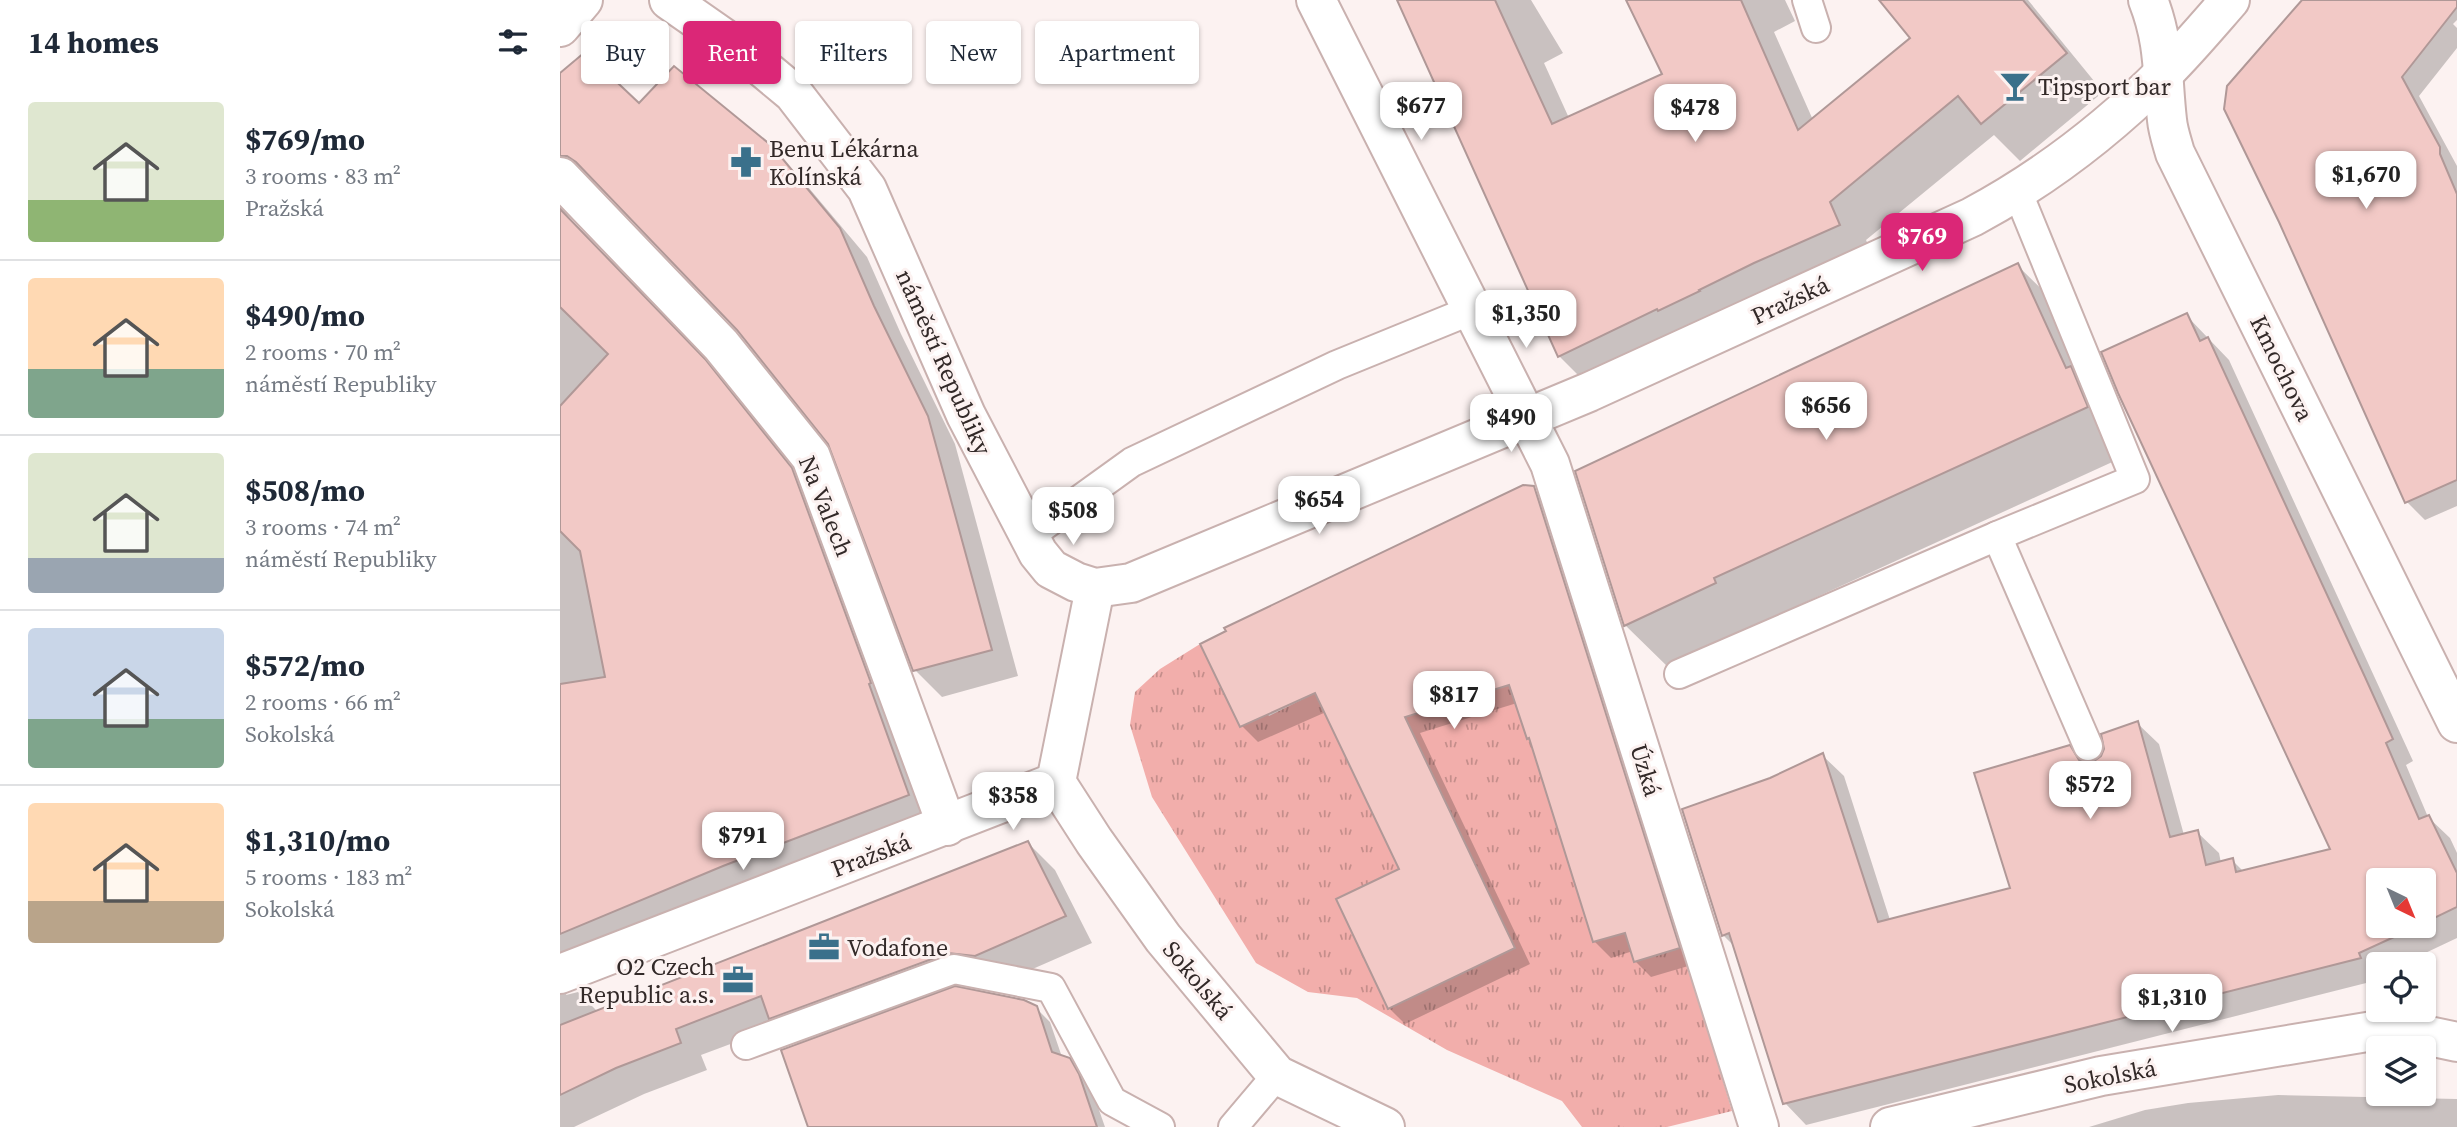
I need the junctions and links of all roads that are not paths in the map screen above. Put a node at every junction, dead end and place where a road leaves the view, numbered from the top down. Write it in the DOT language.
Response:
graph roads {
  1 [pos="583,0"];
  2 [pos="668,0"];
  3 [pos="1316,0"];
  4 [pos="1807,0"];
  5 [pos="2148,0"];
  6 [pos="2231,0"];
  7 [pos="560,27"];
  8 [pos="1816,28"];
  9 [pos="2165,72"];
  10 [pos="560,177"];
  11 [pos="2018,193"];
  12 [pos="1472,310"];
  13 [pos="1526,417"];
  14 [pos="1997,536"];
  15 [pos="1028,537"];
  16 [pos="1095,588"];
  17 [pos="1679,674"];
  18 [pos="2457,723"];
  19 [pos="2088,746"];
  20 [pos="1056,782"];
  21 [pos="947,826"];
  22 [pos="560,974"];
  23 [pos="2457,1042"];
  24 [pos="746,1045"];
  25 [pos="1277,1075"];
  26 [pos="1160,1127"];
  27 [pos="1233,1127"];
  28 [pos="1385,1127"];
  29 [pos="1759,1127"];
  30 [pos="1890,1127"];
  1 -- 7 [label="street"];
  2 -- 15 [label="street, náměstí Republiky"];
  3 -- 12 [label="street"];
  4 -- 8 [label="lane"];
  5 -- 9 [label="street, Kmochova"];
  6 -- 9 [label="street, Pražská"];
  9 -- 11 [label="street, Pražská"];
  9 -- 18 [label="street, Kmochova"];
  10 -- 21 [label="street, Na Valech"];
  11 -- 13 [label="street, Pražská"];
  11 -- 14 [label="lane"];
  12 -- 13 [label="street"];
  12 -- 15 [label="lane"];
  13 -- 16 [label="street, náměstí Republiky"];
  13 -- 29 [label="street, Úzká"];
  14 -- 17 [label="lane"];
  14 -- 19 [label="lane"];
  15 -- 16 [label="street, náměstí Republiky"];
  16 -- 20 [label="street"];
  20 -- 21 [label="street, Pražská"];
  20 -- 25 [label="street, Sokolská"];
  21 -- 22 [label="street, Pražská"];
  23 -- 30 [label="street, Sokolská"];
  24 -- 26 [label="lane"];
  25 -- 27 [label="lane"];
  25 -- 28 [label="street, Sokolská"];
}
